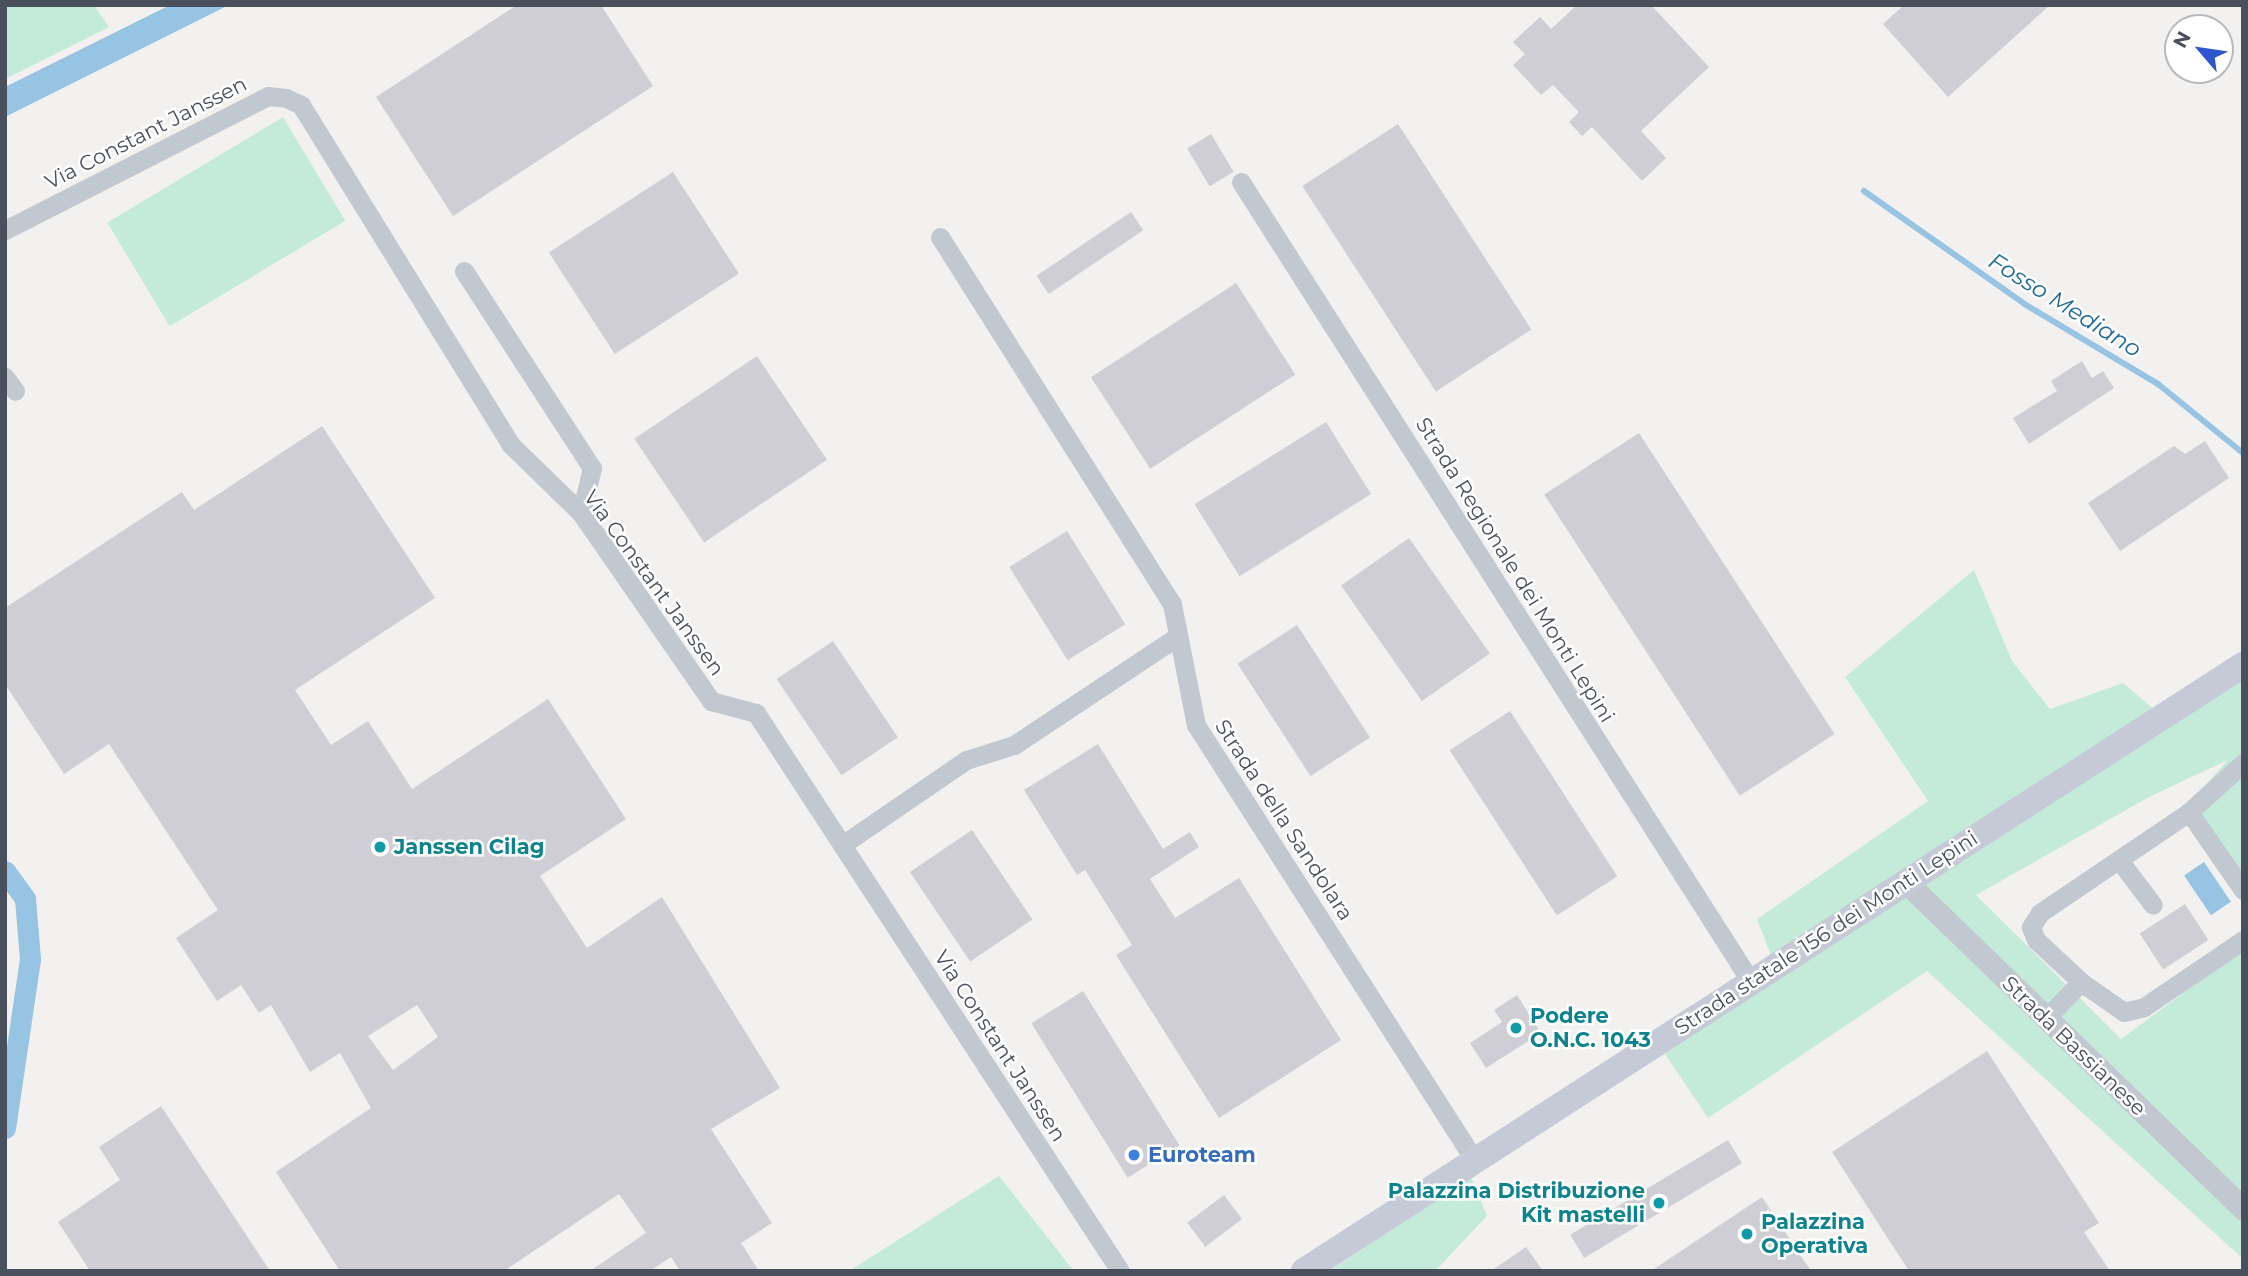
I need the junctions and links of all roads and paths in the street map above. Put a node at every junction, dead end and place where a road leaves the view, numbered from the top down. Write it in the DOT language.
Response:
graph roads {
  1 [pos="1241,182"];
  2 [pos="5,230"];
  3 [pos="940,237"];
  4 [pos="464,271"];
  5 [pos="581,513"];
  6 [pos="1178,636"];
  7 [pos="2243,665"];
  8 [pos="2243,763"];
  9 [pos="2189,813"];
  10 [pos="842,845"];
  11 [pos="2119,860"];
  12 [pos="1906,882"];
  13 [pos="2243,890"];
  14 [pos="2153,905"];
  15 [pos="2243,940"];
  16 [pos="1751,982"];
  17 [pos="2081,982"];
  18 [pos="2046,1018"];
  19 [pos="1475,1161"];
  20 [pos="2243,1209"];
  21 [pos="1120,1271"];
  22 [pos="1304,1271"];
  1 -- 16 [label="street, Strada Regionale dei Monti Lepini"];
  2 -- 5 [label="street, Via Constant Janssen"];
  3 -- 6 [label="street, Strada della Sandolara"];
  4 -- 5 [label="street"];
  5 -- 10 [label="street, Via Constant Janssen"];
  6 -- 10 [label="street"];
  6 -- 19 [label="street, Strada della Sandolara"];
  7 -- 12 [label="main road, Strada statale 156 dei Monti Lepini"];
  8 -- 9 [label="street"];
  9 -- 11 [label="street"];
  9 -- 13 [label="street"];
  10 -- 21 [label="street, Via Constant Janssen"];
  11 -- 14 [label="street"];
  11 -- 17 [label="street"];
  12 -- 16 [label="main road, Strada statale 156 dei Monti Lepini"];
  12 -- 18 [label="street, Strada Bassianese"];
  15 -- 17 [label="street"];
  16 -- 19 [label="main road, Strada statale 156 dei Monti Lepini"];
  17 -- 18 [label="street"];
  18 -- 20 [label="street, Strada Bassianese"];
  19 -- 22 [label="main road, Strada statale 156 dei Monti Lepini"];
}
